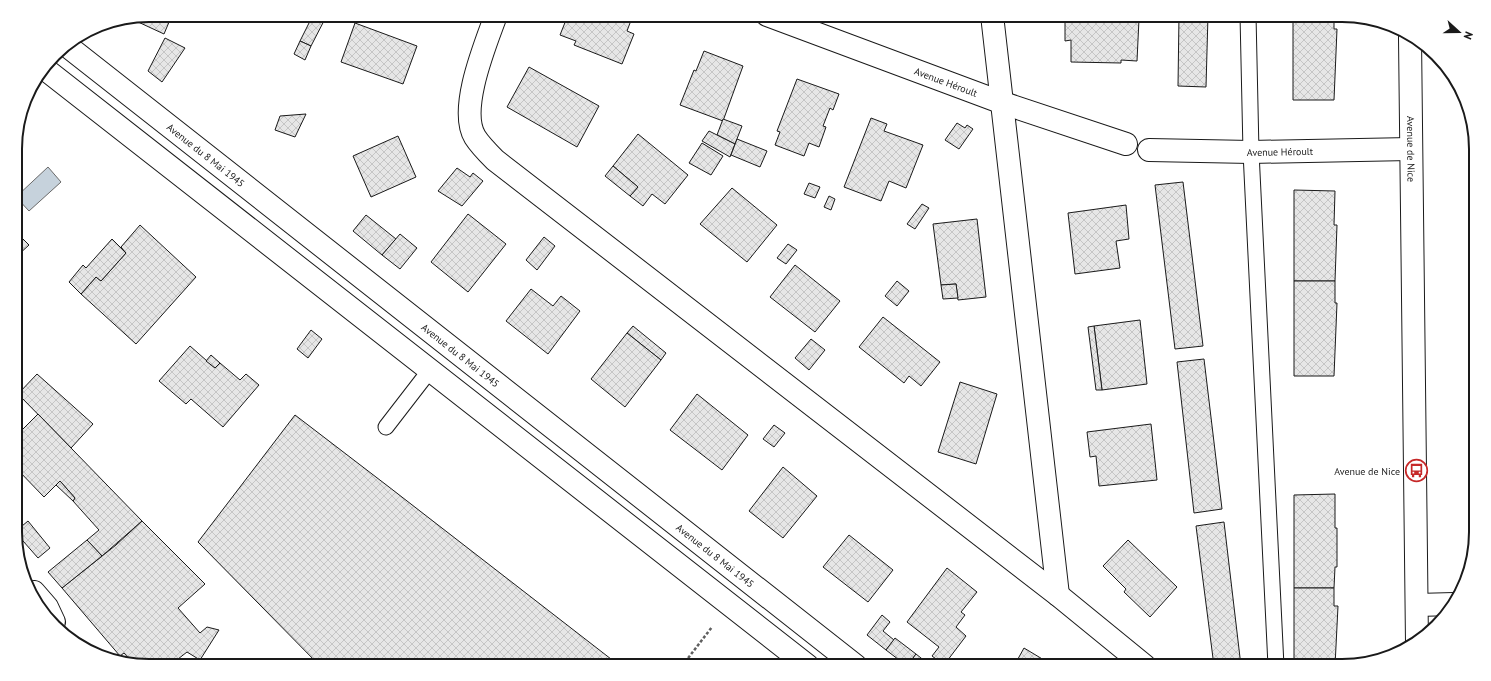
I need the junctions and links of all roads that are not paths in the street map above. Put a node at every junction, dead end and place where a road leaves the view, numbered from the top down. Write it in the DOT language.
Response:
graph roads {
  1 [pos="493,22"];
  2 [pos="786,22"];
  3 [pos="993,22"];
  4 [pos="1248,22"];
  5 [pos="1410,42"];
  6 [pos="71,49"];
  7 [pos="48,72"];
  8 [pos="1003,104"];
  9 [pos="1126,144"];
  10 [pos="1149,150"];
  11 [pos="1410,150"];
  12 [pos="1251,152"];
  13 [pos="358,274"];
  14 [pos="340,300"];
  15 [pos="430,370"];
  16 [pos="386,427"];
  17 [pos="672,521"];
  18 [pos="655,546"];
  19 [pos="1058,595"];
  20 [pos="1446,604"];
  21 [pos="1417,605"];
  22 [pos="1417,634"];
  23 [pos="799,659"];
  24 [pos="847,659"];
  25 [pos="1136,659"];
  26 [pos="1276,659"];
  1 -- 19 [label="main road"];
  2 -- 8 [label="main road, Avenue Héroult"];
  3 -- 8 [label="main road"];
  4 -- 12 [label="lane"];
  5 -- 11 [label="main road, Avenue de Nice"];
  6 -- 13 [label="main road, Avenue du 8 Mai 1945"];
  7 -- 14 [label="main road"];
  8 -- 9 [label="main road, Avenue Héroult"];
  8 -- 19 [label="main road"];
  10 -- 12 [label="main road, Avenue Héroult"];
  11 -- 12 [label="main road, Avenue Héroult"];
  11 -- 21 [label="main road, Avenue de Nice"];
  12 -- 26 [label="lane"];
  13 -- 14 [label="main road"];
  13 -- 17 [label="main road, Avenue du 8 Mai 1945"];
  14 -- 15 [label="main road"];
  15 -- 16 [label="lane"];
  15 -- 18 [label="main road"];
  17 -- 18 [label="main road"];
  17 -- 24 [label="main road, Avenue du 8 Mai 1945"];
  18 -- 23 [label="main road"];
  19 -- 25 [label="main road"];
  20 -- 21 [label="main road"];
  21 -- 22 [label="main road, Avenue de Nice"];
}
